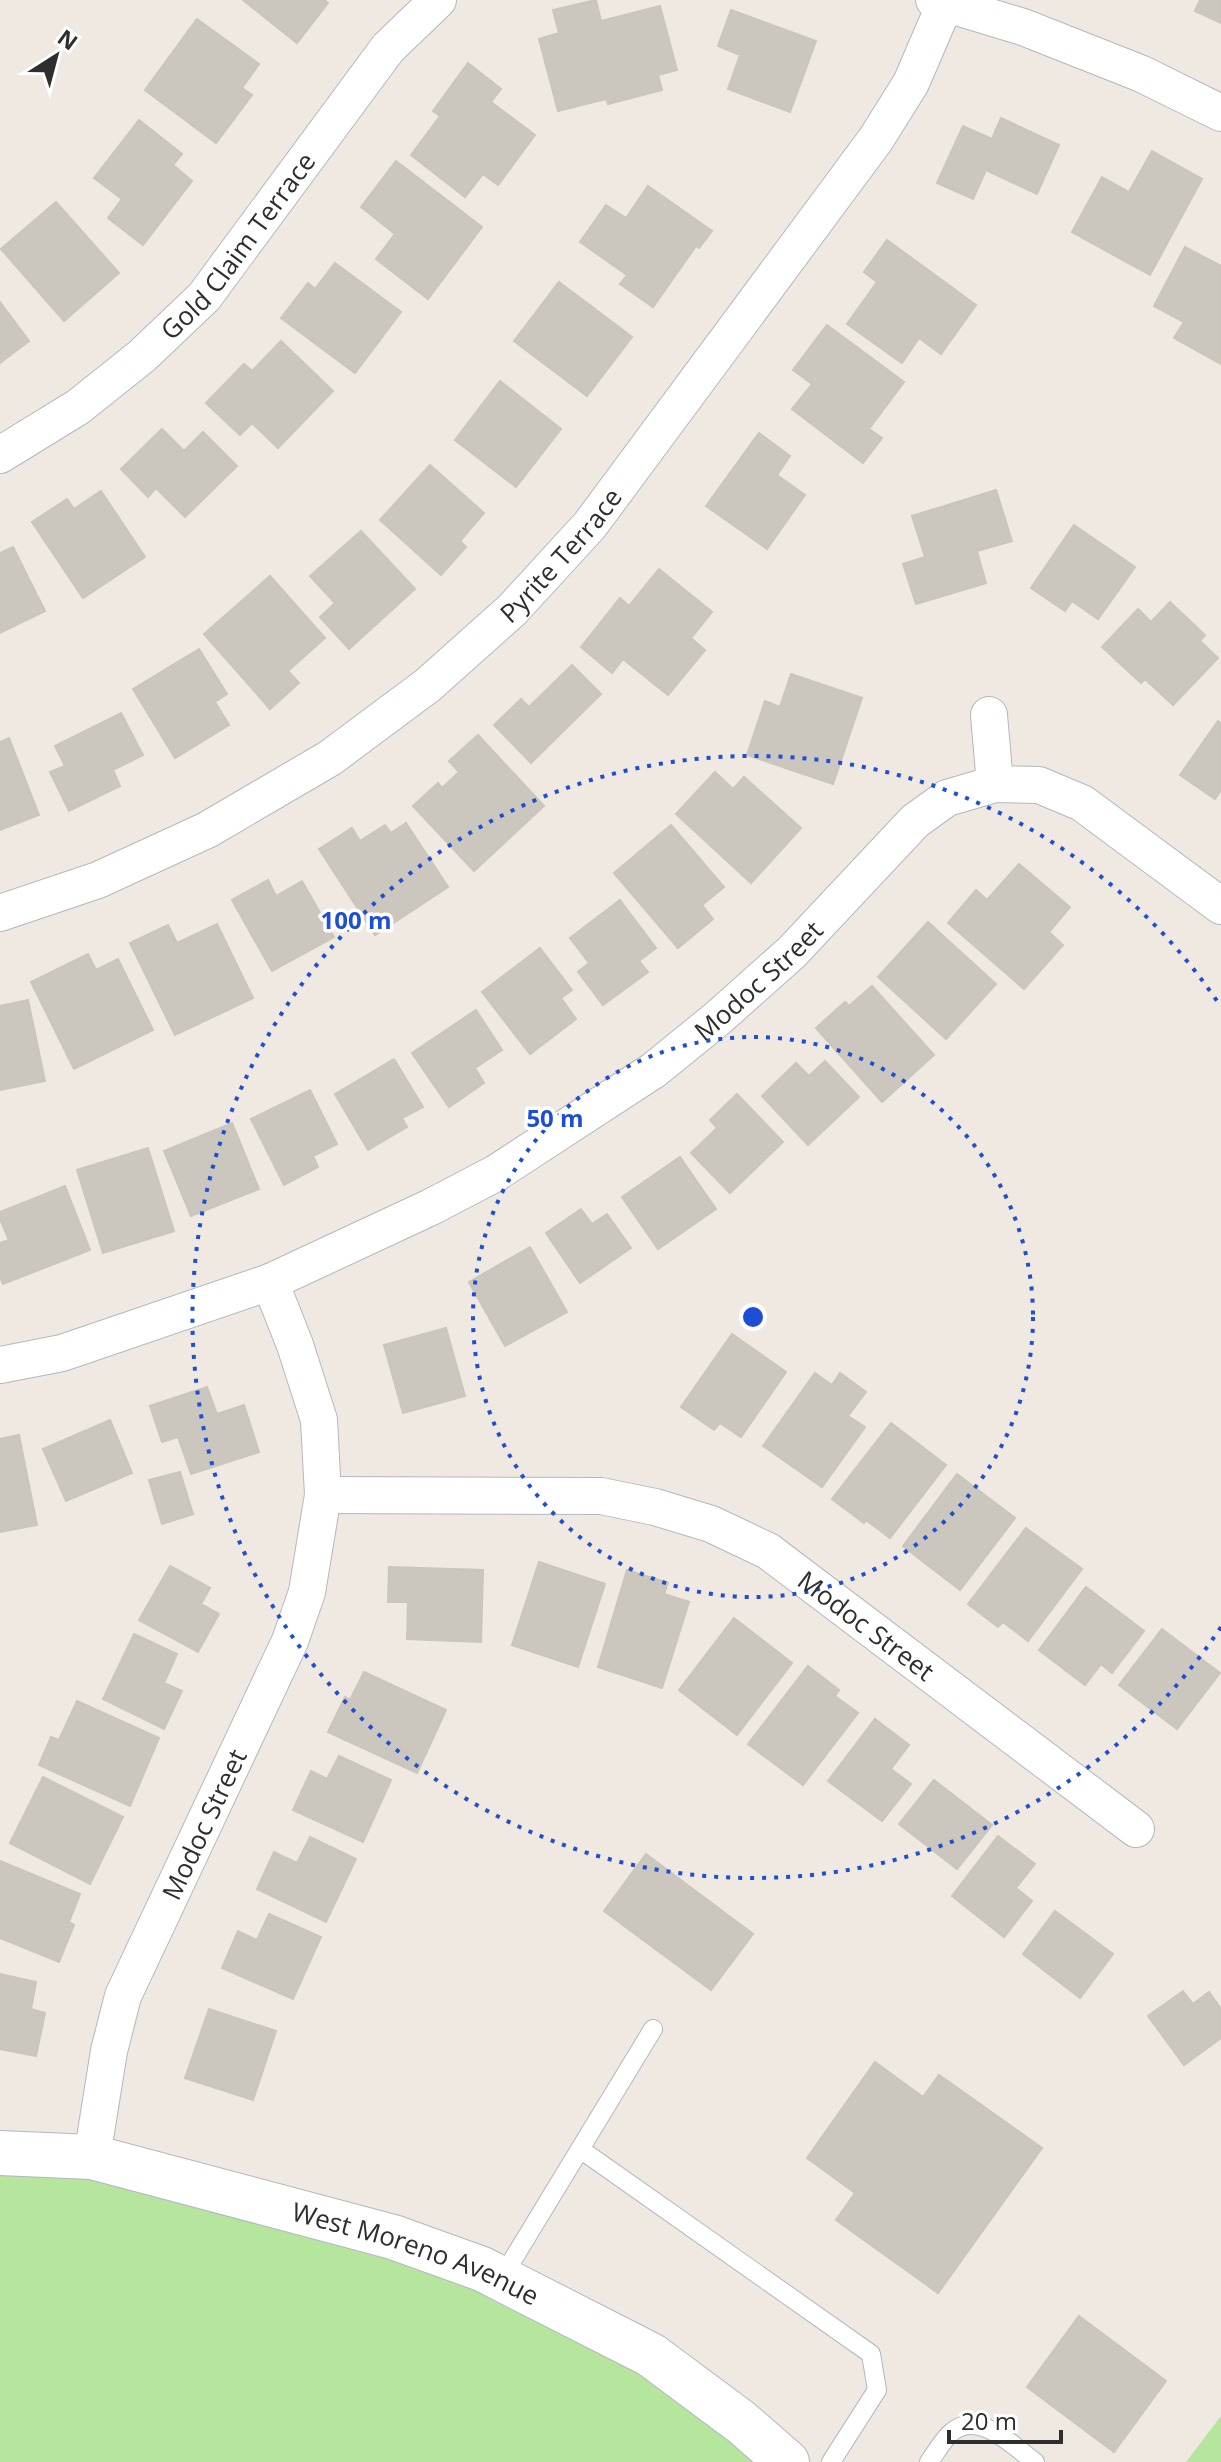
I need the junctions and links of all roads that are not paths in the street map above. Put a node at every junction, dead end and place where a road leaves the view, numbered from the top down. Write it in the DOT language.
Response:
graph roads {
  1 [pos="438,0"];
  2 [pos="939,2"];
  3 [pos="1221,113"];
  4 [pos="0,455"];
  5 [pos="989,715"];
  6 [pos="995,784"];
  7 [pos="1221,906"];
  8 [pos="0,913"];
  9 [pos="270,1282"];
  10 [pos="0,1365"];
  11 [pos="323,1495"];
  12 [pos="1136,1829"];
  13 [pos="653,2029"];
  14 [pos="580,2149"];
  15 [pos="0,2153"];
  16 [pos="92,2157"];
  17 [pos="501,2279"];
  18 [pos="787,2462"];
  19 [pos="831,2462"];
  20 [pos="929,2462"];
  21 [pos="1035,2462"];
  1 -- 4 [label="street, Gold Claim Terrace"];
  2 -- 3 [label="street"];
  2 -- 8 [label="street, Pyrite Terrace"];
  5 -- 6 [label="street"];
  6 -- 7 [label="street, Modoc Street"];
  6 -- 9 [label="street, Modoc Street"];
  9 -- 10 [label="street, Modoc Street"];
  9 -- 11 [label="street, Modoc Street"];
  11 -- 12 [label="street, Modoc Street"];
  11 -- 16 [label="street, Modoc Street"];
  13 -- 14 [label="lane"];
  14 -- 17 [label="lane"];
  14 -- 19 [label="lane"];
  15 -- 16 [label="street, West Moreno Avenue"];
  16 -- 17 [label="street, West Moreno Avenue"];
  17 -- 18 [label="street, West Moreno Avenue"];
  20 -- 21 [label="lane"];
}
